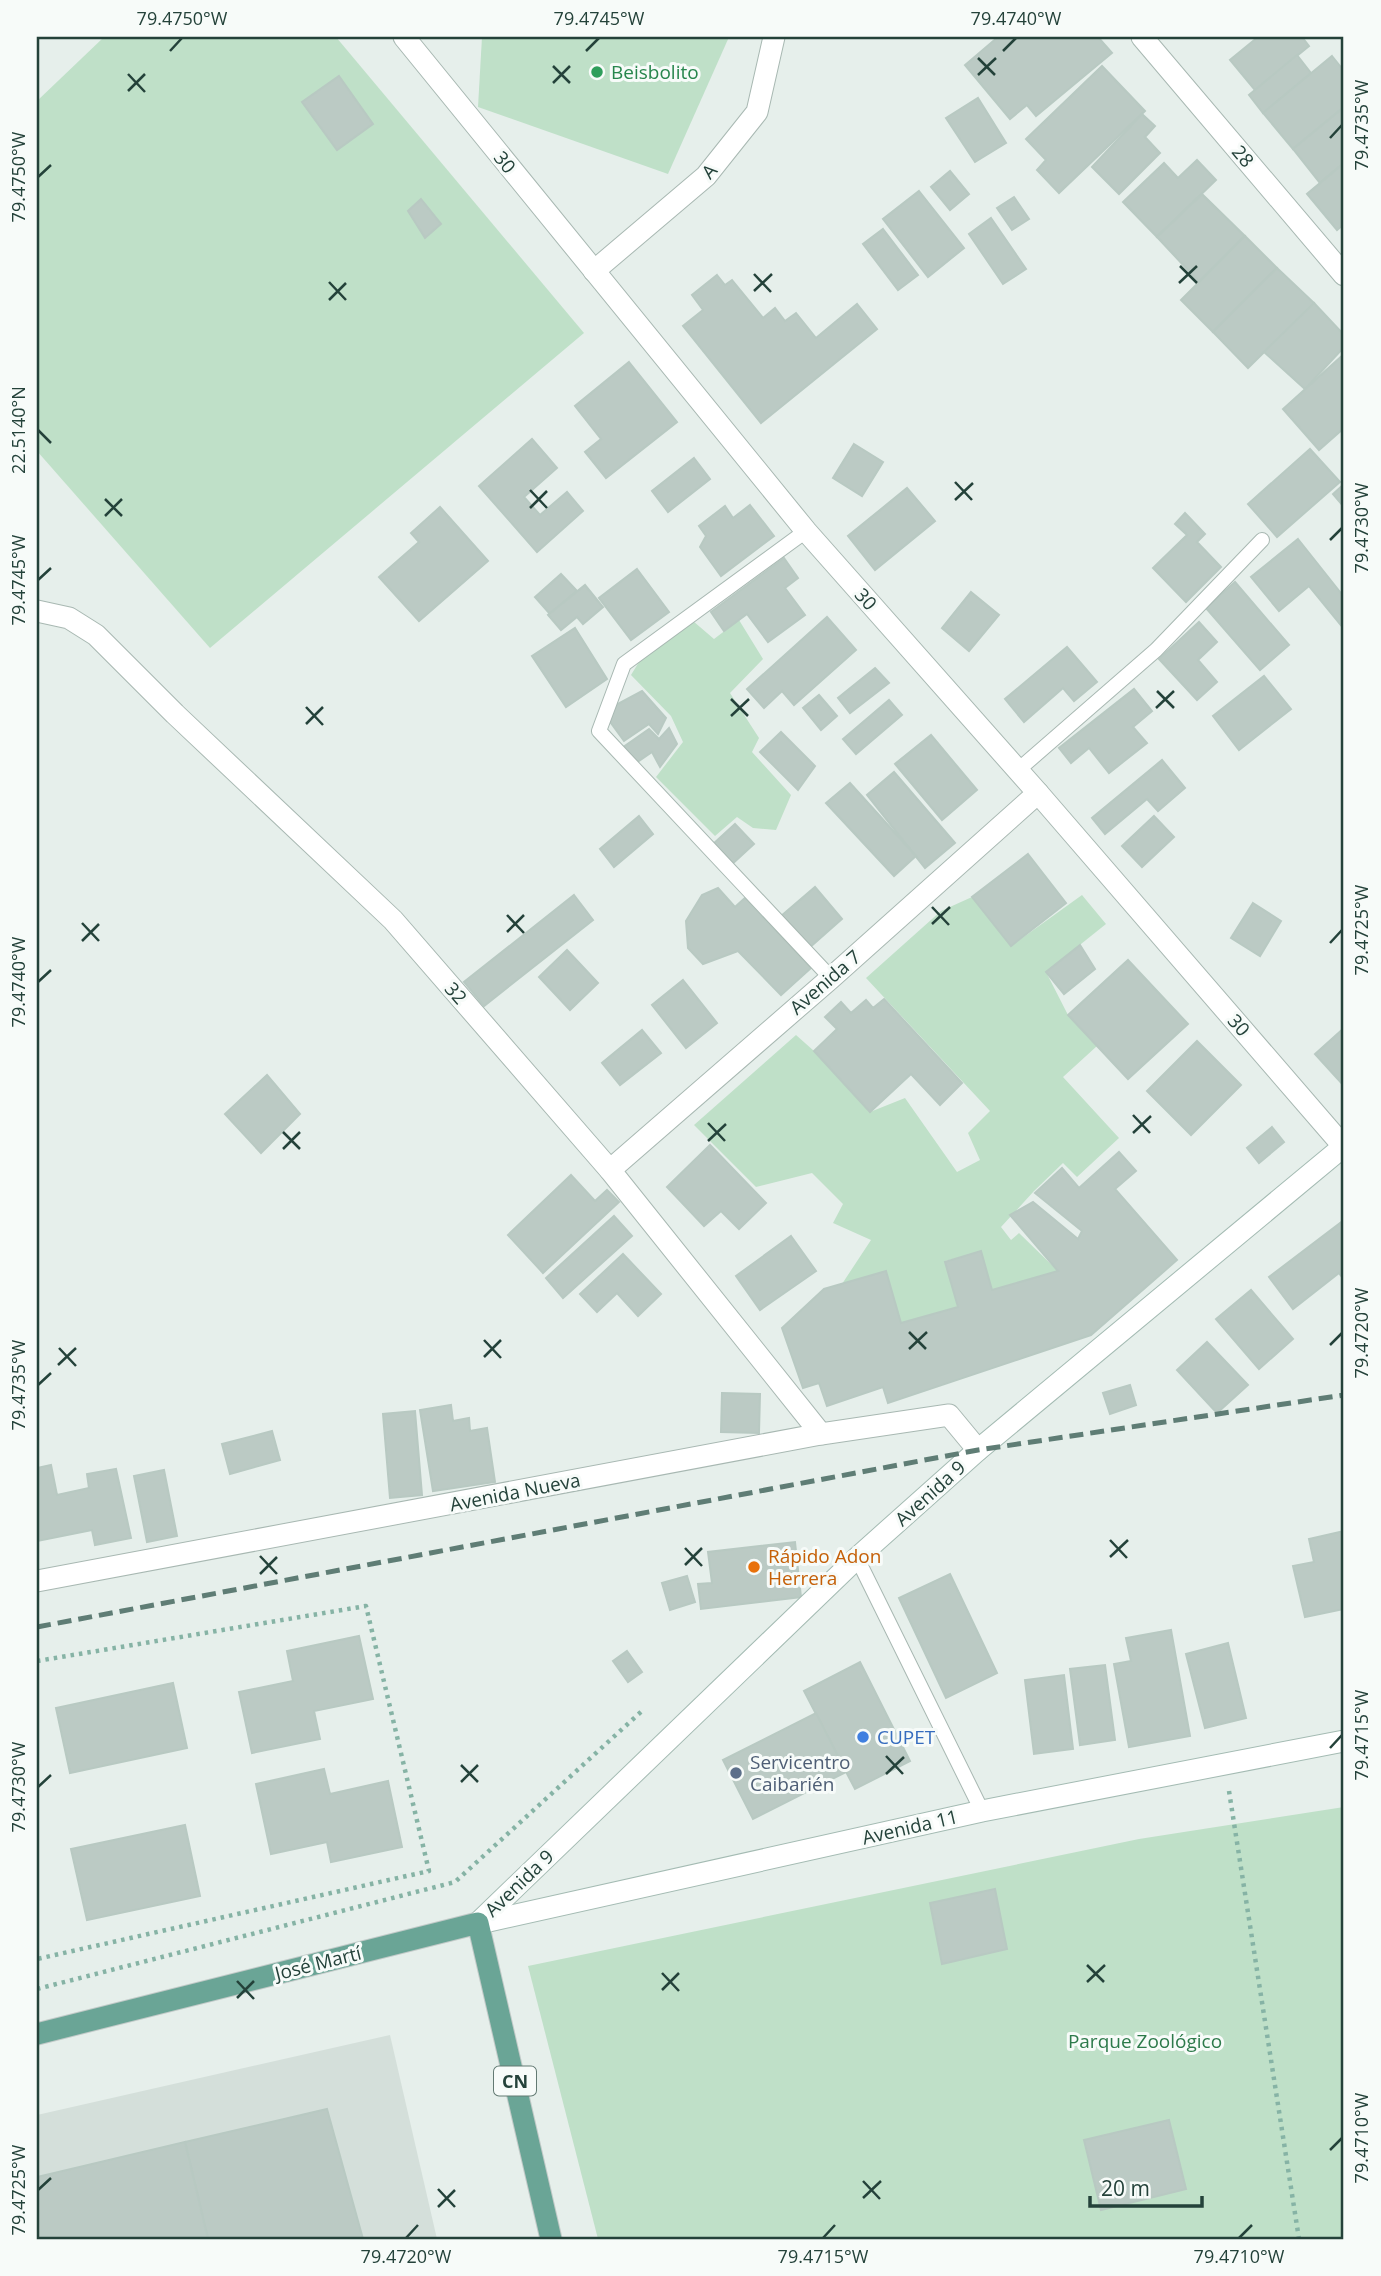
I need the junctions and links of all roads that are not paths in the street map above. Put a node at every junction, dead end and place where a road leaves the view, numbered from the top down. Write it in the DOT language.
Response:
graph roads {
  1 [pos="404,37"];
  2 [pos="775,37"];
  3 [pos="1142,37"];
  4 [pos="594,271"];
  5 [pos="1344,275"];
  6 [pos="806,531"];
  7 [pos="1262,540"];
  8 [pos="37,611"];
  9 [pos="1017,771"];
  10 [pos="1038,793"];
  11 [pos="831,978"];
  12 [pos="1344,1146"];
  13 [pos="610,1170"];
  14 [pos="821,1434"];
  15 [pos="978,1450"];
  16 [pos="857,1558"];
  17 [pos="37,1581"];
  18 [pos="1344,1741"];
  19 [pos="982,1811"];
  20 [pos="478,1923"];
  21 [pos="37,2034"];
  22 [pos="551,2239"];
  1 -- 4 [label="street, 30"];
  2 -- 4 [label="street, A"];
  3 -- 5 [label="street, 28"];
  4 -- 6 [label="street, 30"];
  6 -- 9 [label="street, 30"];
  6 -- 11 [label="lane"];
  7 -- 9 [label="lane"];
  8 -- 13 [label="street, 32"];
  9 -- 10 [label="street, 30"];
  10 -- 11 [label="street, Avenida 7"];
  10 -- 12 [label="street, 30"];
  11 -- 13 [label="street, Avenida 7"];
  12 -- 15 [label="street, Avenida 9"];
  13 -- 14 [label="street, 32"];
  14 -- 15 [label="street, Avenida Nueva"];
  14 -- 17 [label="street, Avenida Nueva"];
  15 -- 16 [label="street, Avenida 9"];
  16 -- 19 [label="lane"];
  16 -- 20 [label="street, Avenida 9"];
  18 -- 19 [label="street, Avenida 11"];
  19 -- 20 [label="street, Avenida 11"];
  20 -- 21 [label="main road, José Martí"];
  20 -- 22 [label="main road, CN"];
}
